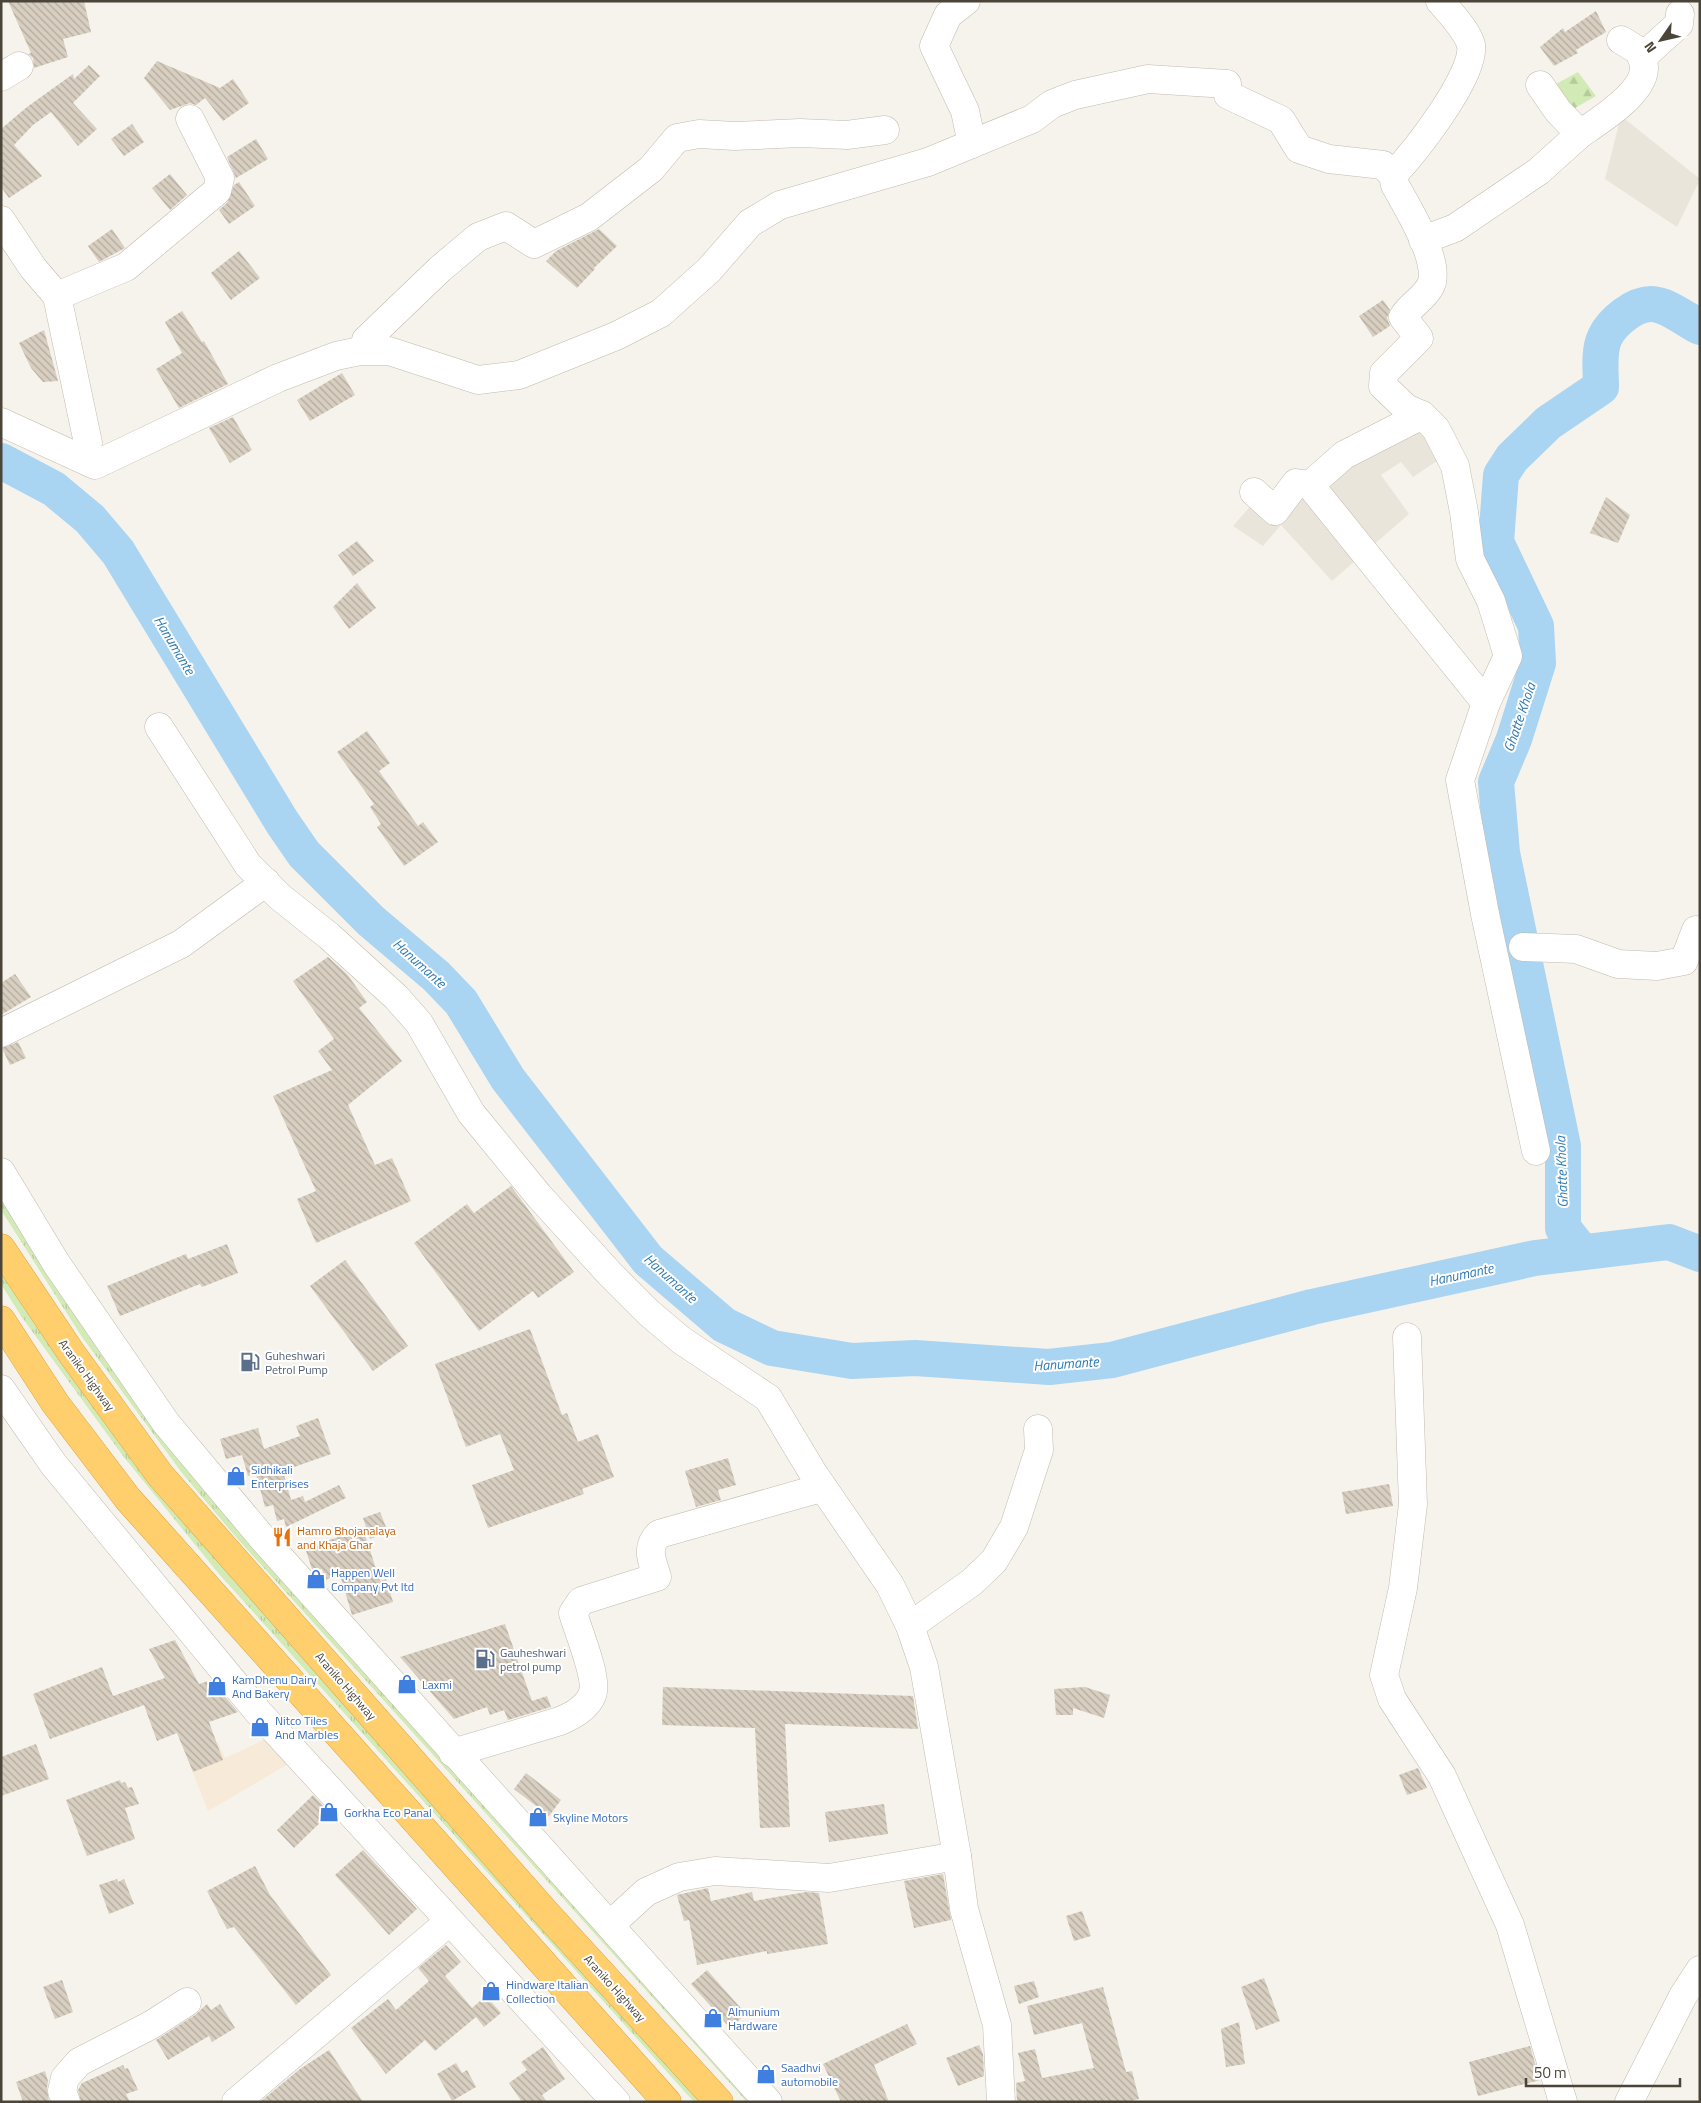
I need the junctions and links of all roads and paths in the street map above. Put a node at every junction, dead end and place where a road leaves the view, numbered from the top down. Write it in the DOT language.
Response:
graph roads {
  1 [pos="966,1"];
  2 [pos="1440,1"];
  3 [pos="1680,14"];
  4 [pos="1540,85"];
  5 [pos="190,119"];
  6 [pos="885,130"];
  7 [pos="1580,134"];
  8 [pos="972,144"];
  9 [pos="1393,175"];
  10 [pos="1,220"];
  11 [pos="1423,240"];
  12 [pos="57,296"];
  13 [pos="366,340"];
  14 [pos="1422,415"];
  15 [pos="1,422"];
  16 [pos="83,458"];
  17 [pos="1310,485"];
  18 [pos="1254,492"];
  19 [pos="1486,703"];
  20 [pos="159,727"];
  21 [pos="266,882"];
  22 [pos="1696,930"];
  23 [pos="1524,947"];
  24 [pos="1,1033"];
  25 [pos="1536,1152"];
  26 [pos="1,1172"];
  27 [pos="1,1248"];
  28 [pos="1,1320"];
  29 [pos="1407,1337"];
  30 [pos="1,1389"];
  31 [pos="1038,1429"];
  32 [pos="821,1485"];
  33 [pos="910,1626"];
  34 [pos="453,1753"];
  35 [pos="958,1856"];
  36 [pos="450,1921"];
  37 [pos="610,1925"];
  38 [pos="1700,1970"];
  39 [pos="187,2002"];
  40 [pos="66,2102"];
  41 [pos="236,2102"];
  42 [pos="616,2102"];
  43 [pos="668,2102"];
  44 [pos="719,2102"];
  45 [pos="768,2102"];
  46 [pos="1000,2102"];
  47 [pos="1563,2102"];
  48 [pos="1629,2102"];
  1 -- 8 [label="street"];
  2 -- 9 [label="street"];
  3 -- 7 [label="street"];
  4 -- 7 [label="street"];
  5 -- 12 [label="street"];
  6 -- 13 [label="street"];
  7 -- 11 [label="street"];
  8 -- 9 [label="street"];
  8 -- 16 [label="street"];
  9 -- 11 [label="street"];
  10 -- 12 [label="street"];
  11 -- 14 [label="street"];
  12 -- 16 [label="street"];
  14 -- 17 [label="street"];
  14 -- 19 [label="street"];
  15 -- 16 [label="street"];
  17 -- 18 [label="street"];
  17 -- 19 [label="street"];
  19 -- 25 [label="street"];
  20 -- 21 [label="street"];
  21 -- 24 [label="street"];
  21 -- 32 [label="street"];
  22 -- 23 [label="street"];
  26 -- 34 [label="street"];
  27 -- 44 [label="highway, Araniko Highway"];
  28 -- 43 [label="highway"];
  29 -- 47 [label="street"];
  30 -- 36 [label="street"];
  31 -- 33 [label="street"];
  32 -- 33 [label="street"];
  32 -- 34 [label="street"];
  33 -- 35 [label="street"];
  34 -- 37 [label="street"];
  35 -- 37 [label="street"];
  35 -- 46 [label="street"];
  36 -- 41 [label="street"];
  36 -- 42 [label="street"];
  37 -- 45 [label="street"];
  38 -- 48 [label="street"];
  39 -- 40 [label="street"];
}
